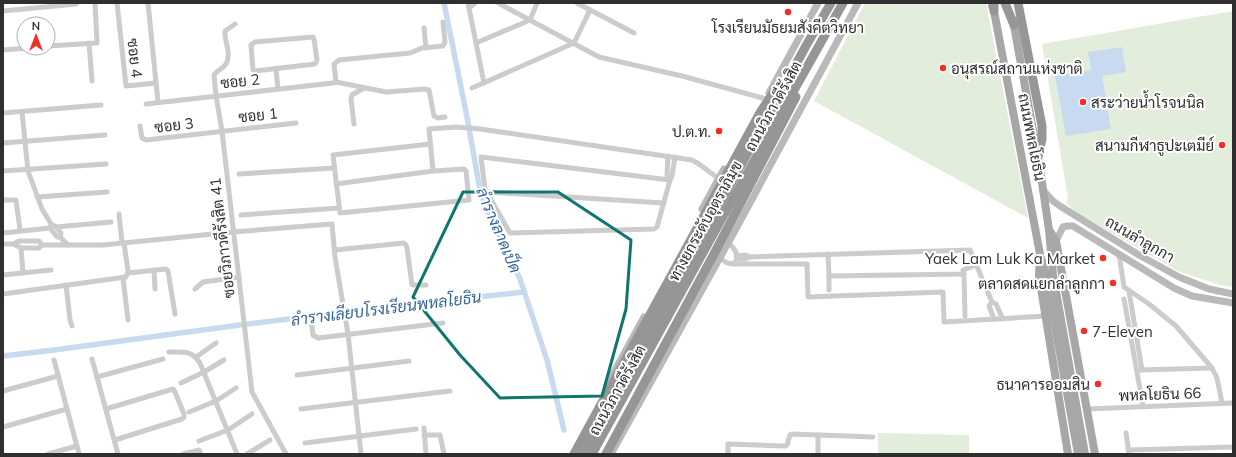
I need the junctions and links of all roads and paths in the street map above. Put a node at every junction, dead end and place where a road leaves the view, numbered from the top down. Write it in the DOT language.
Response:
graph roads {
  1 [pos="77,3"];
  2 [pos="95,3"];
  3 [pos="117,3"];
  4 [pos="148,3"];
  5 [pos="476,3"];
  6 [pos="498,3"];
  7 [pos="537,3"];
  8 [pos="578,3"];
  9 [pos="818,3"];
  10 [pos="826,3"];
  11 [pos="831,3"];
  12 [pos="843,3"];
  13 [pos="846,3"];
  14 [pos="858,3"];
  15 [pos="1005,3"];
  16 [pos="1010,3"];
  17 [pos="1018,3"];
  18 [pos="53,5"];
  19 [pos="468,5"];
  20 [pos="993,6"];
  21 [pos="590,10"];
  22 [pos="3,11"];
  23 [pos="530,20"];
  24 [pos="443,22"];
  25 [pos="235,24"];
  26 [pos="1014,25"];
  27 [pos="424,28"];
  28 [pos="634,33"];
  29 [pos="89,43"];
  30 [pos="476,43"];
  31 [pos="574,43"];
  32 [pos="807,44"];
  33 [pos="56,45"];
  34 [pos="426,48"];
  35 [pos="818,48"];
  36 [pos="16,49"];
  37 [pos="3,50"];
  38 [pos="276,69"];
  39 [pos="92,81"];
  40 [pos="336,82"];
  41 [pos="156,83"];
  42 [pos="484,83"];
  43 [pos="364,88"];
  44 [pos="472,88"];
  45 [pos="278,89"];
  46 [pos="771,90"];
  47 [pos="216,96"];
  48 [pos="766,99"];
  49 [pos="158,102"];
  50 [pos="146,104"];
  51 [pos="101,106"];
  52 [pos="22,112"];
  53 [pos="3,113"];
  54 [pos="766,114"];
  55 [pos="445,117"];
  56 [pos="296,123"];
  57 [pos="354,124"];
  58 [pos="140,126"];
  59 [pos="222,131"];
  60 [pos="105,135"];
  61 [pos="24,141"];
  62 [pos="3,142"];
  63 [pos="430,144"];
  64 [pos="668,156"];
  65 [pos="675,157"];
  66 [pos="1038,157"];
  67 [pos="106,164"];
  68 [pos="334,168"];
  69 [pos="28,169"];
  70 [pos="3,171"];
  71 [pos="433,171"];
  72 [pos="239,174"];
  73 [pos="719,179"];
  74 [pos="670,180"];
  75 [pos="336,184"];
  76 [pos="1043,190"];
  77 [pos="107,192"];
  78 [pos="488,192"];
  79 [pos="37,197"];
  80 [pos="3,200"];
  81 [pos="664,203"];
  82 [pos="339,208"];
  83 [pos="119,214"];
  84 [pos="241,215"];
  85 [pos="111,222"];
  86 [pos="53,226"];
  87 [pos="20,230"];
  88 [pos="1050,230"];
  89 [pos="3,232"];
  90 [pos="233,232"];
  91 [pos="1056,241"];
  92 [pos="729,242"];
  93 [pos="123,243"];
  94 [pos="3,244"];
  95 [pos="14,244"];
  96 [pos="42,245"];
  97 [pos="68,245"];
  98 [pos="21,248"];
  99 [pos="335,250"];
  100 [pos="828,254"];
  101 [pos="1040,254"];
  102 [pos="1119,254"];
  103 [pos="720,258"];
  104 [pos="736,260"];
  105 [pos="976,265"];
  106 [pos="50,270"];
  107 [pos="154,270"];
  108 [pos="23,273"];
  109 [pos="128,273"];
  110 [pos="964,274"];
  111 [pos="3,276"];
  112 [pos="829,276"];
  113 [pos="239,277"];
  114 [pos="123,278"];
  115 [pos="66,285"];
  116 [pos="426,285"];
  117 [pos="195,288"];
  118 [pos="155,289"];
  119 [pos="829,290"];
  120 [pos="1129,291"];
  121 [pos="3,294"];
  122 [pos="1233,294"];
  123 [pos="1124,299"];
  124 [pos="992,302"];
  125 [pos="1233,303"];
  126 [pos="175,314"];
  127 [pos="965,316"];
  128 [pos="1046,316"];
  129 [pos="994,319"];
  130 [pos="1003,319"];
  131 [pos="128,320"];
  132 [pos="311,320"];
  133 [pos="443,323"];
  134 [pos="72,326"];
  135 [pos="348,334"];
  136 [pos="216,343"];
  137 [pos="169,352"];
  138 [pos="196,357"];
  139 [pos="92,359"];
  140 [pos="163,359"];
  141 [pos="54,360"];
  142 [pos="224,360"];
  143 [pos="409,361"];
  144 [pos="352,368"];
  145 [pos="1212,368"];
  146 [pos="1139,370"];
  147 [pos="204,372"];
  148 [pos="297,375"];
  149 [pos="58,376"];
  150 [pos="97,377"];
  151 [pos="181,383"];
  152 [pos="236,388"];
  153 [pos="3,390"];
  154 [pos="450,391"];
  155 [pos="216,402"];
  156 [pos="356,403"];
  157 [pos="1233,403"];
  158 [pos="1222,404"];
  159 [pos="1143,406"];
  160 [pos="67,409"];
  161 [pos="106,409"];
  162 [pos="301,409"];
  163 [pos="1087,409"];
  164 [pos="189,412"];
  165 [pos="252,414"];
  166 [pos="1075,420"];
  167 [pos="3,427"];
  168 [pos="424,428"];
  169 [pos="416,429"];
  170 [pos="228,430"];
  171 [pos="1126,433"];
  172 [pos="424,435"];
  173 [pos="818,435"];
  174 [pos="359,436"];
  175 [pos="873,437"];
  176 [pos="115,440"];
  177 [pos="270,440"];
  178 [pos="199,441"];
  179 [pos="305,443"];
  180 [pos="77,446"];
  181 [pos="1233,447"];
  182 [pos="1128,452"];
  183 [pos="48,454"];
  184 [pos="79,454"];
  185 [pos="118,454"];
  186 [pos="183,454"];
  187 [pos="201,454"];
  188 [pos="237,454"];
  189 [pos="247,454"];
  190 [pos="286,454"];
  191 [pos="361,454"];
  192 [pos="426,454"];
  193 [pos="444,454"];
  194 [pos="570,454"];
  195 [pos="574,454"];
  196 [pos="580,454"];
  197 [pos="584,454"];
  198 [pos="592,454"];
  199 [pos="598,454"];
  200 [pos="606,454"];
  201 [pos="611,454"];
  202 [pos="728,454"];
  203 [pos="818,454"];
  204 [pos="1068,454"];
  205 [pos="1078,454"];
  206 [pos="1085,454"];
  207 [pos="1095,454"];
  1 -- 18 [label="street"];
  2 -- 29 [label="street"];
  3 -- 41 [label="street, ซอย 4"];
  4 -- 41 [label="street"];
  5 -- 19 [label="street"];
  6 -- 23 [label="street"];
  7 -- 23 [label="street"];
  8 -- 21 [label="street"];
  9 -- 46 [label="main road, ถนนวิภาวดีรังสิต"];
  10 -- 54 [label="highway, ถนนวิภาวดีรังสิต"];
  11 -- 32 [label="highway, ทางยกระดับอุตราภิมุข"];
  12 -- 35 [label="highway, ทางยกระดับอุตราภิมุข"];
  13 -- 199 [label="highway, ถนนวิภาวดีรังสิต"];
  14 -- 92 [label="main road, ถนนวิภาวดีรังสิต"];
  15 -- 26 [label="highway"];
  16 -- 26 [label="main road, ถนนพหลโยธิน"];
  17 -- 66 [label="highway"];
  18 -- 22 [label="street"];
  19 -- 30 [label="street"];
  20 -- 101 [label="main road, ถนนพหลโยธิน"];
  21 -- 28 [label="street"];
  21 -- 31 [label="street"];
  23 -- 30 [label="street"];
  23 -- 31 [label="street"];
  24 -- 34 [label="street"];
  25 -- 47 [label="street, ซอยวิภาวดีรังสิต 41"];
  26 -- 66 [label="main road, ถนนพหลโยธิน"];
  27 -- 34 [label="street"];
  29 -- 33 [label="street"];
  29 -- 39 [label="street"];
  30 -- 42 [label="street"];
  31 -- 42 [label="street"];
  31 -- 48 [label="street"];
  32 -- 195 [label="highway"];
  32 -- 197 [label="highway, ทางยกระดับอุตราภิมุข"];
  34 -- 40 [label="street"];
  35 -- 198 [label="highway, ทางยกระดับอุตราภิมุข"];
  35 -- 200 [label="highway"];
  36 -- 37 [label="street"];
  38 -- 38 [label="street"];
  38 -- 45 [label="street"];
  40 -- 43 [label="street, ซอย 2"];
  40 -- 45 [label="street, ซอย 2"];
  41 -- 49 [label="street"];
  42 -- 44 [label="street"];
  43 -- 55 [label="street, ซอย 2"];
  43 -- 57 [label="street"];
  45 -- 47 [label="street, ซอย 2"];
  46 -- 48 [label="main road, ถนนวิภาวดีรังสิต"];
  46 -- 54 [label="highway"];
  47 -- 49 [label="street, ซอย 2"];
  47 -- 59 [label="street, ซอยวิภาวดีรังสิต 41"];
  48 -- 73 [label="main road, ถนนวิภาวดีรังสิต"];
  49 -- 50 [label="street, ซอย 2"];
  51 -- 52 [label="street"];
  52 -- 53 [label="street"];
  52 -- 61 [label="street"];
  54 -- 196 [label="highway, ถนนวิภาวดีรังสิต"];
  56 -- 59 [label="street, ซอย 1"];
  58 -- 59 [label="street, ซอย 3"];
  59 -- 90 [label="street, ซอยวิภาวดีรังสิต 41"];
  60 -- 61 [label="street"];
  61 -- 62 [label="street"];
  61 -- 69 [label="street"];
  63 -- 64 [label="street"];
  63 -- 68 [label="street"];
  63 -- 71 [label="street"];
  64 -- 65 [label="street"];
  64 -- 74 [label="street"];
  65 -- 73 [label="street"];
  65 -- 74 [label="street"];
  66 -- 76 [label="main road, ถนนพหลโยธิน"];
  67 -- 69 [label="street"];
  68 -- 72 [label="street"];
  68 -- 75 [label="street"];
  69 -- 70 [label="street"];
  69 -- 79 [label="street"];
  71 -- 75 [label="street"];
  71 -- 82 [label="street"];
  73 -- 194 [label="main road, ถนนวิภาวดีรังสิต"];
  74 -- 78 [label="street"];
  74 -- 81 [label="street"];
  75 -- 82 [label="street"];
  76 -- 88 [label="main road, ถนนพหลโยธิน"];
  76 -- 122 [label="main road, ถนนลำลูกกา"];
  77 -- 79 [label="street"];
  78 -- 81 [label="street"];
  78 -- 81 [label="street"];
  79 -- 86 [label="street"];
  80 -- 87 [label="street"];
  82 -- 84 [label="street"];
  83 -- 93 [label="street"];
  85 -- 86 [label="street"];
  86 -- 87 [label="street"];
  86 -- 97 [label="street"];
  87 -- 89 [label="street"];
  88 -- 91 [label="main road, ถนนพหลโยธิน"];
  88 -- 166 [label="main road, ถนนพหลโยธิน"];
  90 -- 93 [label="street"];
  90 -- 99 [label="street"];
  90 -- 113 [label="street, ซอยวิภาวดีรังสิต 41"];
  91 -- 102 [label="main road, ถนนลำลูกกา"];
  91 -- 163 [label="main road, ถนนพหลโยธิน"];
  92 -- 103 [label="main road, ถนนวิภาวดีรังสิต"];
  92 -- 104 [label="street"];
  93 -- 97 [label="street"];
  93 -- 109 [label="street"];
  94 -- 95 [label="street"];
  95 -- 96 [label="street"];
  95 -- 98 [label="street"];
  96 -- 97 [label="street"];
  96 -- 98 [label="street"];
  98 -- 108 [label="street"];
  99 -- 116 [label="street"];
  99 -- 135 [label="street"];
  100 -- 104 [label="street"];
  100 -- 105 [label="street"];
  100 -- 112 [label="street"];
  101 -- 128 [label="main road, ถนนพหลโยธิน"];
  101 -- 166 [label="main road, ถนนพหลโยธิน"];
  102 -- 120 [label="street"];
  102 -- 125 [label="main road, ถนนลำลูกกา"];
  103 -- 104 [label="street"];
  103 -- 201 [label="main road, ถนนวิภาวดีรังสิต"];
  104 -- 129 [label="street"];
  105 -- 110 [label="street"];
  105 -- 124 [label="street"];
  106 -- 108 [label="street"];
  107 -- 109 [label="street"];
  107 -- 118 [label="street"];
  107 -- 126 [label="street"];
  108 -- 111 [label="street"];
  109 -- 114 [label="street"];
  110 -- 112 [label="street"];
  110 -- 127 [label="street"];
  112 -- 119 [label="street"];
  113 -- 117 [label="street"];
  113 -- 190 [label="street, ซอยวิภาวดีรังสิต 41"];
  114 -- 115 [label="street"];
  114 -- 131 [label="street"];
  115 -- 121 [label="street"];
  115 -- 134 [label="street"];
  120 -- 145 [label="street"];
  120 -- 146 [label="street"];
  123 -- 146 [label="street"];
  124 -- 129 [label="street"];
  124 -- 130 [label="street"];
  128 -- 130 [label="street"];
  128 -- 204 [label="main road, ถนนพหลโยธิน"];
  129 -- 130 [label="street"];
  132 -- 135 [label="street"];
  133 -- 135 [label="street"];
  135 -- 144 [label="street"];
  136 -- 138 [label="street"];
  137 -- 138 [label="street"];
  138 -- 147 [label="street"];
  139 -- 150 [label="street"];
  140 -- 150 [label="street"];
  141 -- 149 [label="street"];
  142 -- 147 [label="street"];
  143 -- 144 [label="street"];
  144 -- 148 [label="street"];
  144 -- 156 [label="street"];
  145 -- 146 [label="street"];
  145 -- 158 [label="street"];
  146 -- 159 [label="street"];
  147 -- 151 [label="street"];
  147 -- 155 [label="street"];
  149 -- 153 [label="street"];
  149 -- 160 [label="street"];
  150 -- 161 [label="street"];
  152 -- 155 [label="street"];
  154 -- 156 [label="street"];
  155 -- 164 [label="street"];
  155 -- 170 [label="street"];
  156 -- 162 [label="street"];
  156 -- 174 [label="street"];
  157 -- 158 [label="street, พหลโยธิน 66"];
  158 -- 159 [label="street, พหลโยธิน 66"];
  159 -- 163 [label="street, พหลโยธิน 66"];
  160 -- 167 [label="street"];
  160 -- 180 [label="street"];
  161 -- 176 [label="street"];
  161 -- 176 [label="street"];
  163 -- 207 [label="main road, ถนนพหลโยธิน"];
  165 -- 170 [label="street"];
  166 -- 205 [label="main road, ถนนพหลโยธิน"];
  166 -- 206 [label="main road, ถนนพหลโยธิน"];
  168 -- 172 [label="street"];
  169 -- 174 [label="street"];
  170 -- 178 [label="street"];
  170 -- 188 [label="street"];
  171 -- 182 [label="street"];
  172 -- 192 [label="street"];
  172 -- 193 [label="street"];
  173 -- 175 [label="street"];
  173 -- 202 [label="street"];
  173 -- 203 [label="street"];
  174 -- 179 [label="street"];
  174 -- 191 [label="street"];
  176 -- 185 [label="street"];
  177 -- 189 [label="street"];
  180 -- 183 [label="street"];
  180 -- 184 [label="street"];
  181 -- 182 [label="street"];
  186 -- 187 [label="street"];
}
